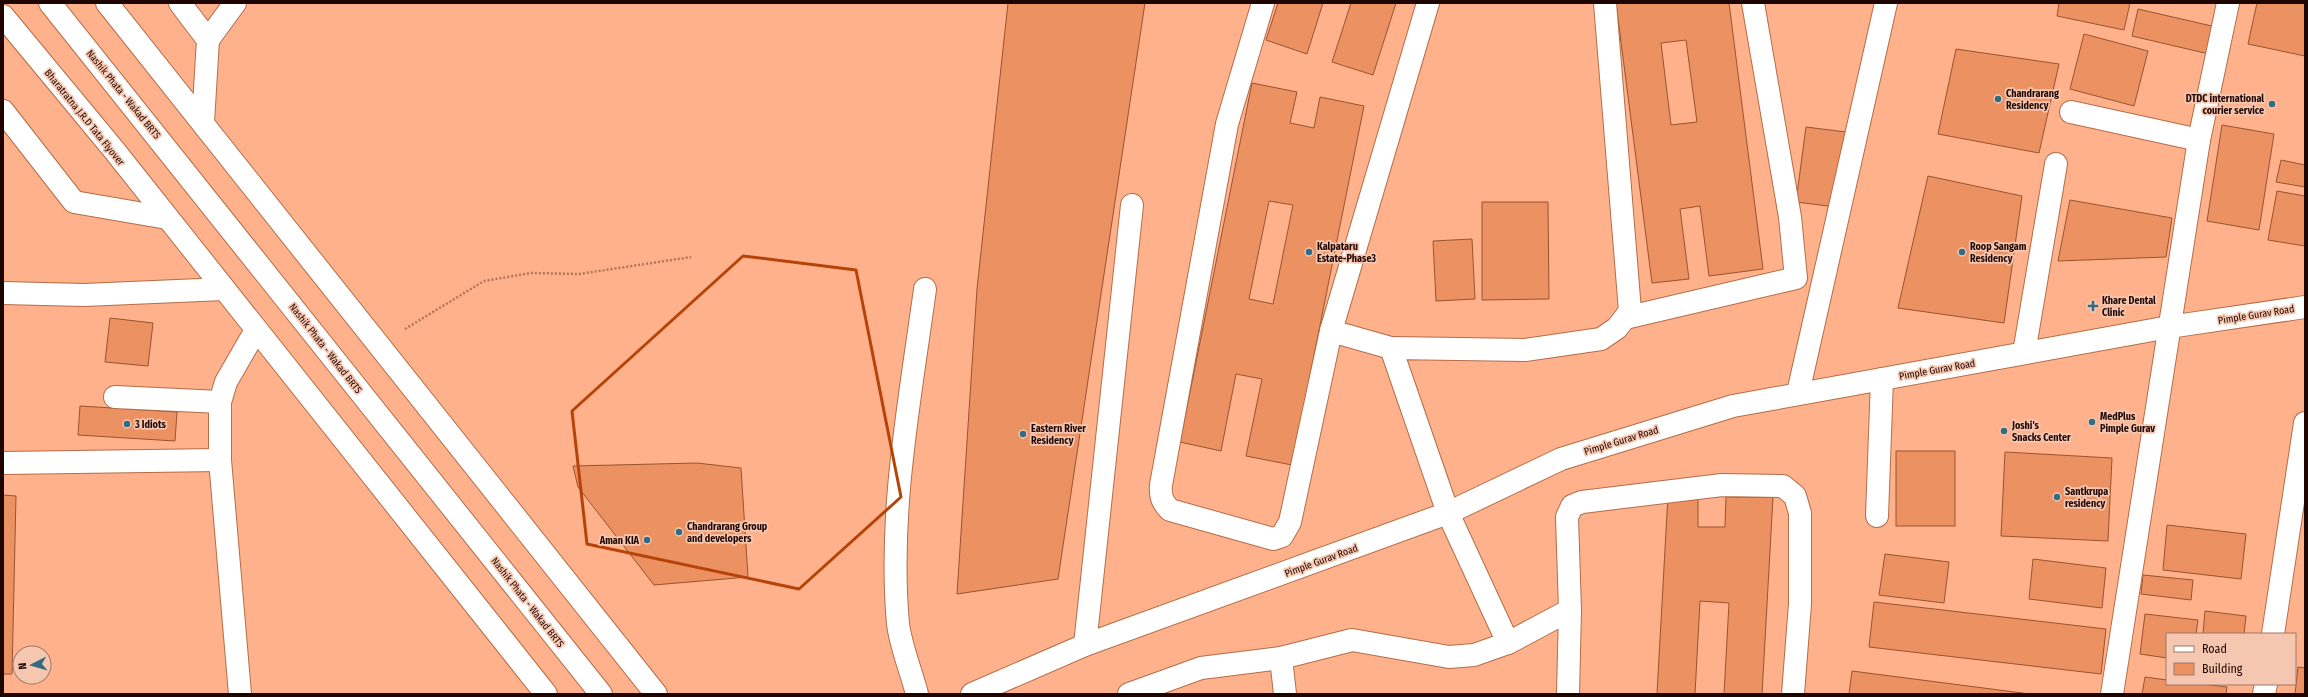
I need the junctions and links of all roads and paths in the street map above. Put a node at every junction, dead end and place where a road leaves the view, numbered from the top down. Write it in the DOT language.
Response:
graph roads {
  1 [pos="50,3"];
  2 [pos="107,3"];
  3 [pos="180,3"];
  4 [pos="235,3"];
  5 [pos="1262,3"];
  6 [pos="1428,3"];
  7 [pos="1605,3"];
  8 [pos="1753,3"];
  9 [pos="1886,3"];
  10 [pos="2228,3"];
  11 [pos="3,16"];
  12 [pos="208,40"];
  13 [pos="3,111"];
  14 [pos="2071,112"];
  15 [pos="203,122"];
  16 [pos="2199,140"];
  17 [pos="2056,164"];
  18 [pos="1132,205"];
  19 [pos="167,218"];
  20 [pos="691,257"];
  21 [pos="224,289"];
  22 [pos="925,289"];
  23 [pos="3,293"];
  24 [pos="2305,307"];
  25 [pos="1625,318"];
  26 [pos="2169,328"];
  27 [pos="256,330"];
  28 [pos="1331,331"];
  29 [pos="379,344"];
  30 [pos="1391,348"];
  31 [pos="2024,353"];
  32 [pos="1882,379"];
  33 [pos="1798,393"];
  34 [pos="115,397"];
  35 [pos="220,402"];
  36 [pos="2305,423"];
  37 [pos="220,460"];
  38 [pos="3,463"];
  39 [pos="1448,513"];
  40 [pos="1877,516"];
  41 [pos="1570,610"];
  42 [pos="2273,633"];
  43 [pos="1508,643"];
  44 [pos="1085,645"];
  45 [pos="1281,658"];
  46 [pos="240,694"];
  47 [pos="546,694"];
  48 [pos="601,694"];
  49 [pos="656,694"];
  50 [pos="916,694"];
  51 [pos="972,694"];
  52 [pos="1129,694"];
  53 [pos="1285,694"];
  54 [pos="1568,694"];
  55 [pos="1793,694"];
  56 [pos="2112,694"];
  1 -- 48 [label="street, Nashik Phata - Wakad BRTS"];
  2 -- 15 [label="street"];
  3 -- 12 [label="street"];
  4 -- 12 [label="street"];
  5 -- 28 [label="street"];
  6 -- 28 [label="street"];
  7 -- 25 [label="street"];
  8 -- 25 [label="street"];
  9 -- 33 [label="street"];
  10 -- 16 [label="street"];
  11 -- 19 [label="street, Bharatratna J.R.D Tata Flyover"];
  12 -- 15 [label="street"];
  13 -- 19 [label="street"];
  14 -- 16 [label="street"];
  15 -- 29 [label="street"];
  16 -- 26 [label="street"];
  17 -- 31 [label="street"];
  18 -- 44 [label="street"];
  19 -- 21 [label="street, Bharatratna J.R.D Tata Flyover"];
  20 -- 29 [label="path"];
  21 -- 23 [label="street"];
  21 -- 27 [label="street, Bharatratna J.R.D Tata Flyover"];
  22 -- 50 [label="street"];
  24 -- 26 [label="street, Pimple Gurav Road"];
  25 -- 30 [label="street"];
  26 -- 31 [label="street, Pimple Gurav Road"];
  26 -- 56 [label="street"];
  27 -- 35 [label="street"];
  27 -- 47 [label="street, Bharatratna J.R.D Tata Flyover"];
  28 -- 30 [label="street"];
  29 -- 49 [label="street"];
  30 -- 39 [label="street"];
  31 -- 32 [label="street, Pimple Gurav Road"];
  32 -- 33 [label="street, Pimple Gurav Road"];
  32 -- 40 [label="street"];
  33 -- 39 [label="street, Pimple Gurav Road"];
  34 -- 35 [label="street"];
  35 -- 37 [label="street"];
  36 -- 42 [label="street"];
  37 -- 38 [label="street"];
  37 -- 46 [label="street"];
  39 -- 43 [label="street"];
  39 -- 44 [label="street, Pimple Gurav Road"];
  41 -- 43 [label="street"];
  41 -- 54 [label="street"];
  41 -- 55 [label="street"];
  43 -- 45 [label="street"];
  44 -- 51 [label="street, Pimple Gurav Road"];
  45 -- 52 [label="street"];
  45 -- 53 [label="street"];
}
